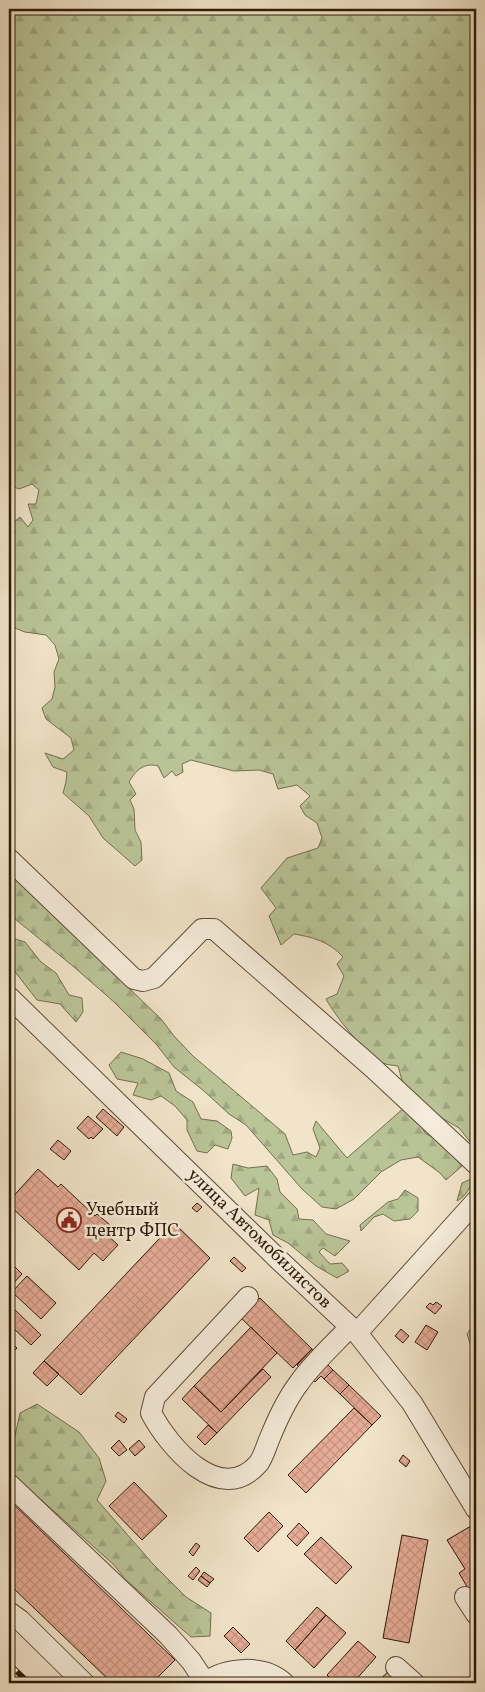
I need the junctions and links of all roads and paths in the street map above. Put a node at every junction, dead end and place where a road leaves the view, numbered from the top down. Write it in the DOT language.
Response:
graph roads {
  1 [pos="9,859"];
  2 [pos="9,997"];
  3 [pos="476,1164"];
  4 [pos="476,1200"];
  5 [pos="248,1297"];
  6 [pos="354,1330"];
  7 [pos="9,1484"];
  8 [pos="476,1509"];
  9 [pos="465,1597"];
  10 [pos="9,1612"];
  11 [pos="476,1614"];
  12 [pos="396,1667"];
  13 [pos="84,1683"];
  14 [pos="205,1683"];
  15 [pos="284,1683"];
  16 [pos="414,1683"];
  1 -- 3 [label="street"];
  2 -- 6 [label="street, улица Автомобилистов"];
  4 -- 6 [label="street"];
  5 -- 6 [label="street"];
  6 -- 8 [label="street, улица Автомобилистов"];
  7 -- 14 [label="street"];
  9 -- 11 [label="street"];
  10 -- 13 [label="street"];
  12 -- 16 [label="street"];
  14 -- 15 [label="street"];
}
